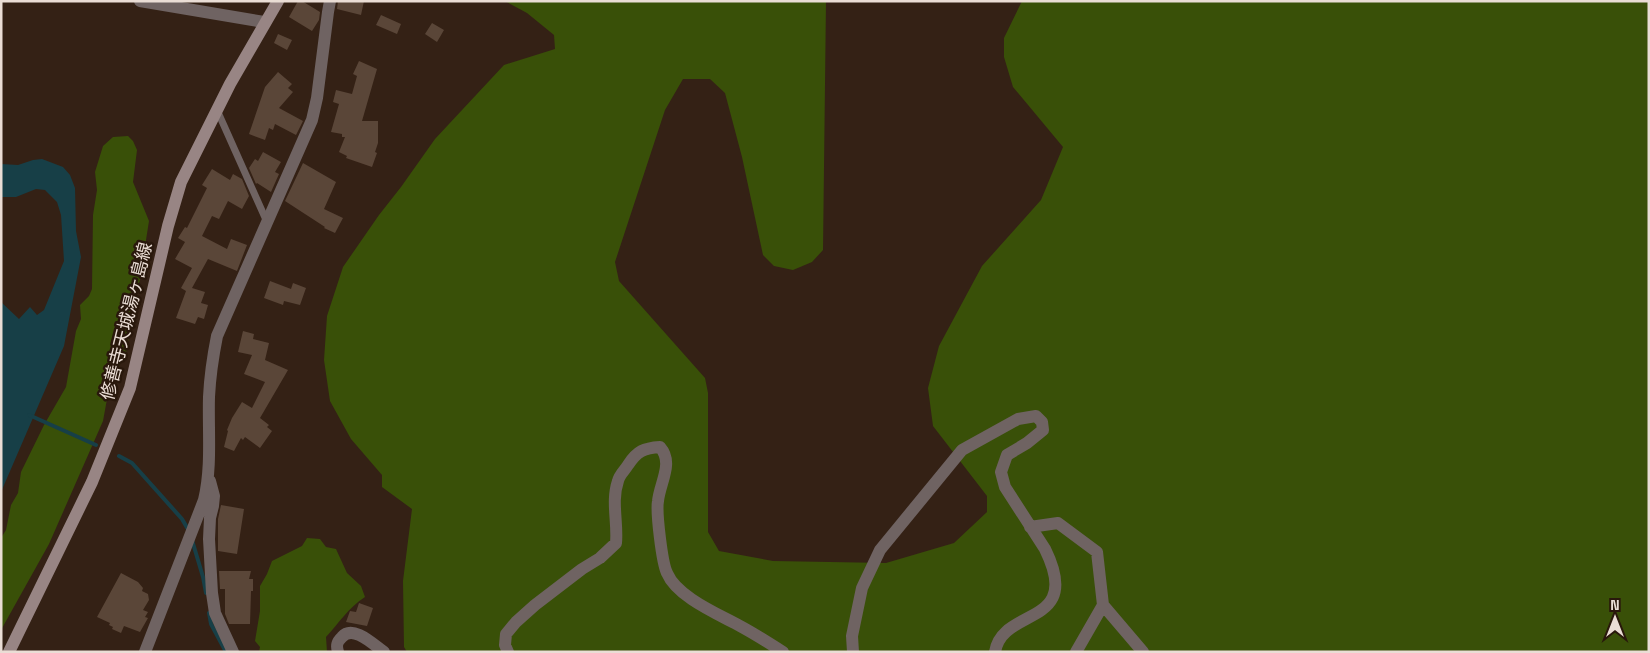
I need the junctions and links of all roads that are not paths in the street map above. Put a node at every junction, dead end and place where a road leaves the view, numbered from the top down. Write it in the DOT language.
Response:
graph roads {
  1 [pos="278,1"];
  2 [pos="330,1"];
  3 [pos="147,2"];
  4 [pos="264,22"];
  5 [pos="217,110"];
  6 [pos="267,222"];
  7 [pos="208,476"];
  8 [pos="1030,527"];
  9 [pos="1103,605"];
  10 [pos="9,652"];
  11 [pos="145,652"];
  12 [pos="233,652"];
  13 [pos="338,652"];
  14 [pos="384,652"];
  15 [pos="508,652"];
  16 [pos="783,652"];
  17 [pos="853,652"];
  18 [pos="995,652"];
  19 [pos="1076,652"];
  20 [pos="1144,652"];
  1 -- 4 [label="main road, 修善寺天城湯ヶ島線"];
  2 -- 6 [label="street"];
  3 -- 4 [label="street"];
  4 -- 5 [label="main road, 修善寺天城湯ヶ島線"];
  5 -- 6 [label="lane"];
  5 -- 10 [label="main road, 修善寺天城湯ヶ島線"];
  6 -- 7 [label="street"];
  7 -- 11 [label="street"];
  7 -- 12 [label="street"];
  8 -- 9 [label="street"];
  8 -- 17 [label="street"];
  8 -- 18 [label="street"];
  9 -- 19 [label="street"];
  9 -- 20 [label="street"];
  13 -- 14 [label="street"];
  15 -- 16 [label="street"];
}
